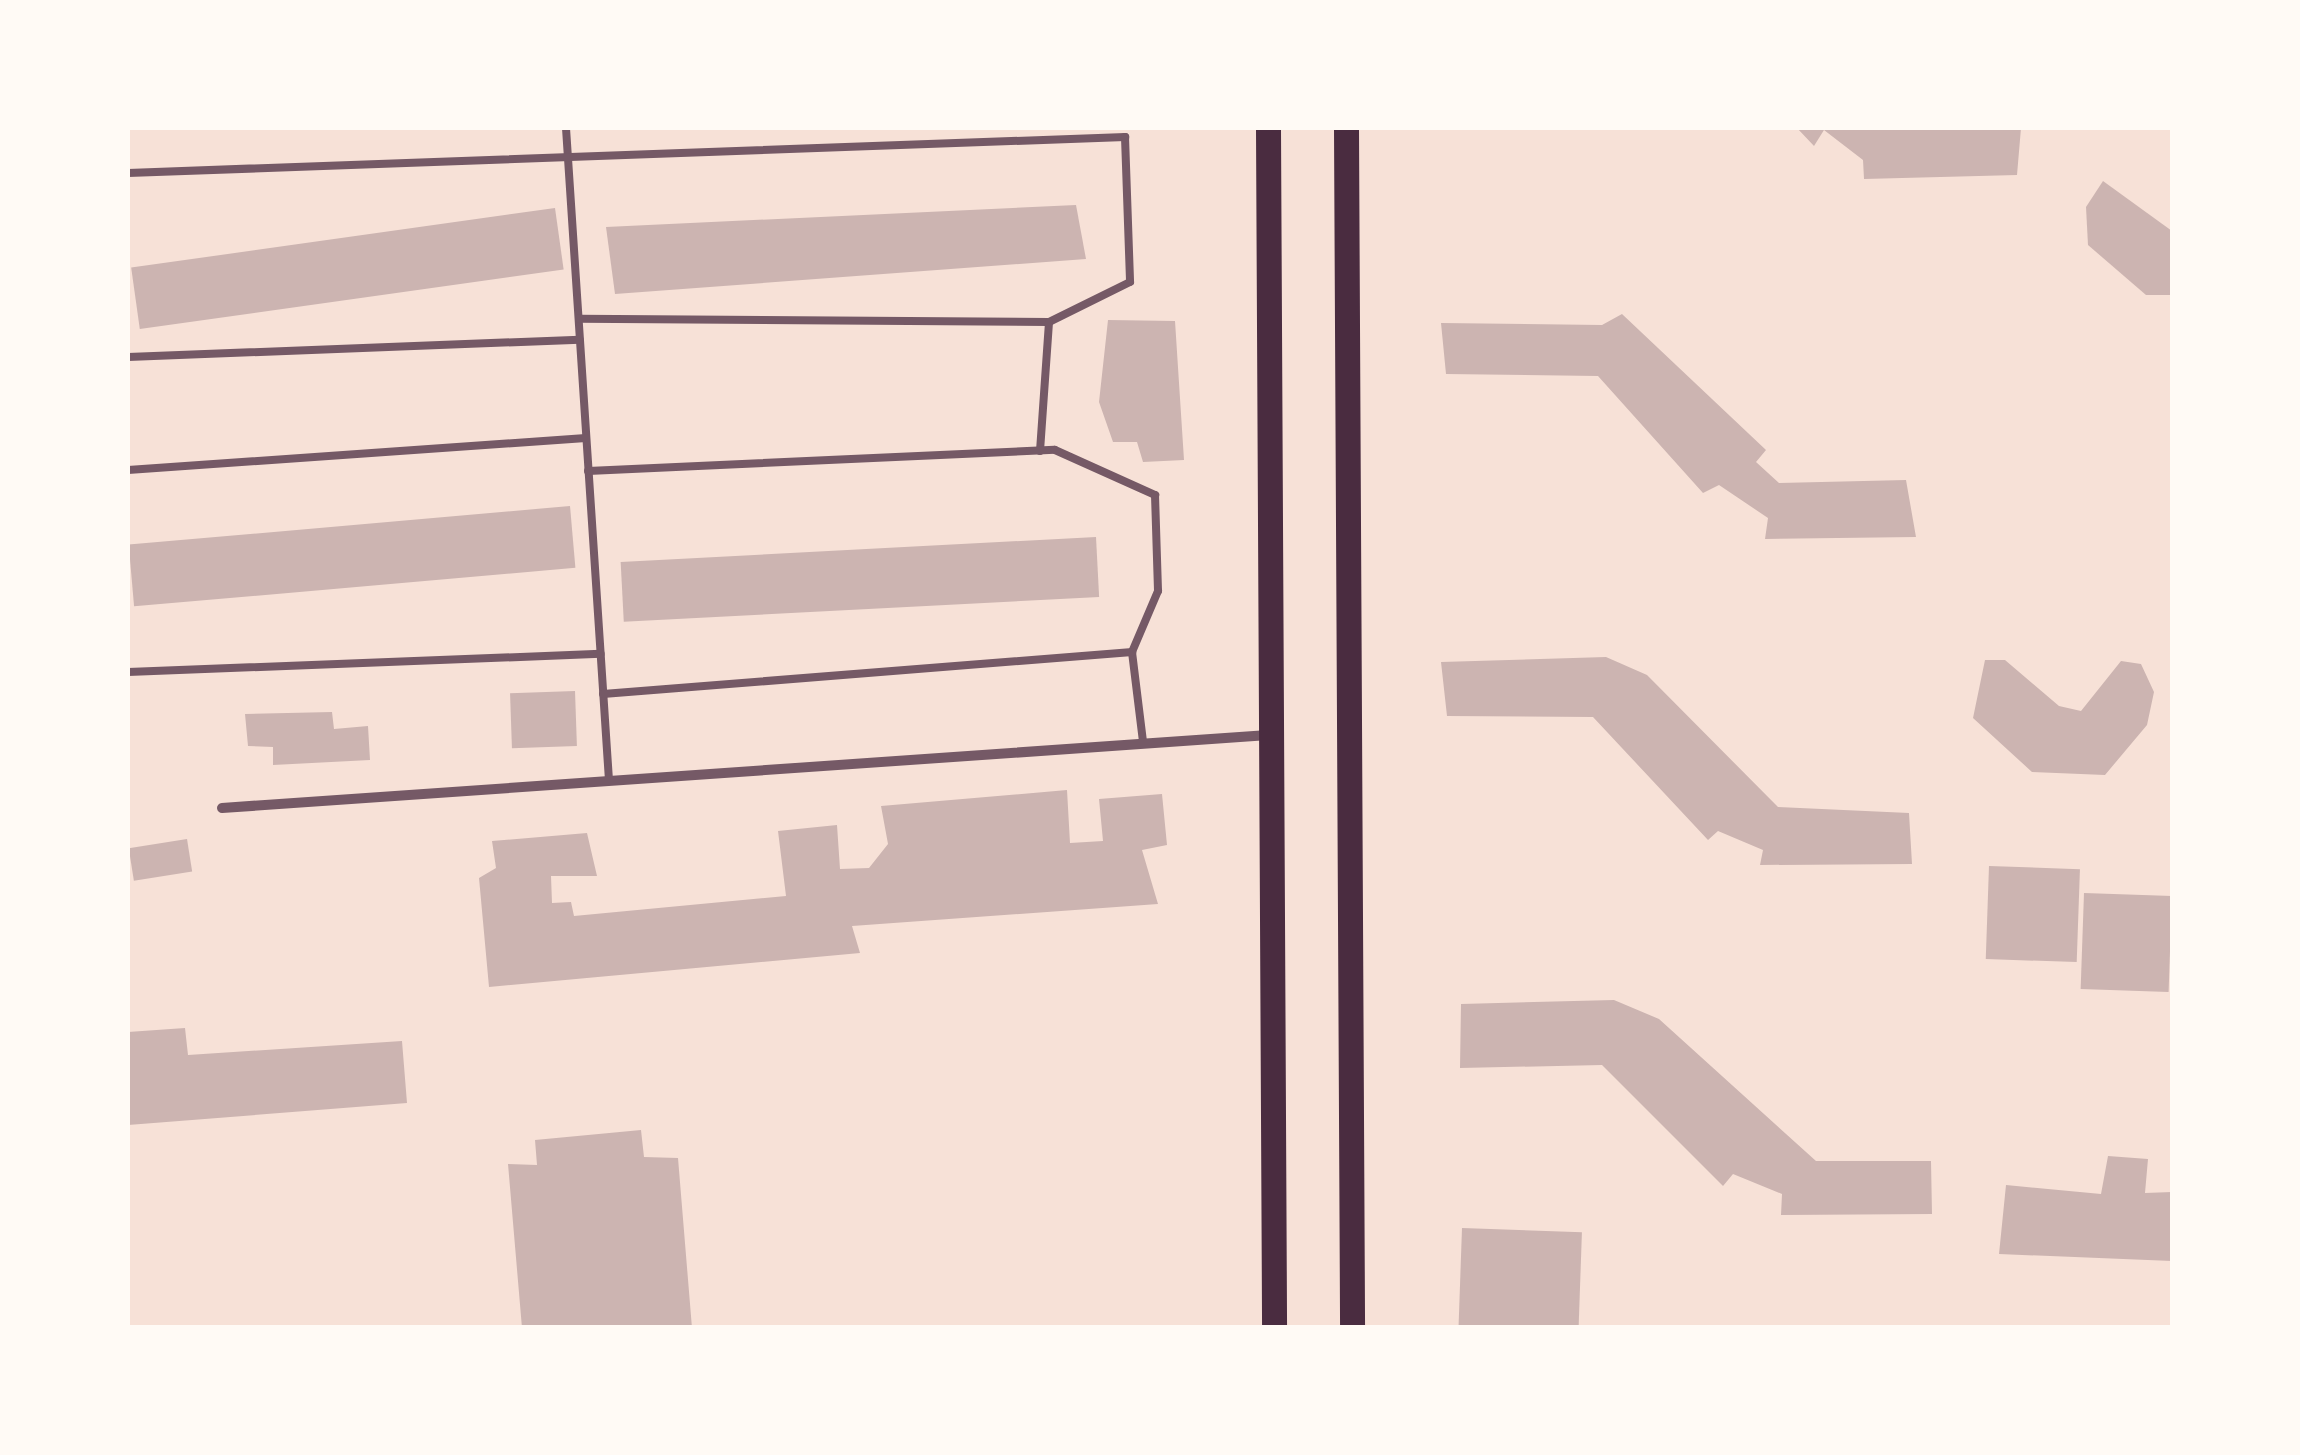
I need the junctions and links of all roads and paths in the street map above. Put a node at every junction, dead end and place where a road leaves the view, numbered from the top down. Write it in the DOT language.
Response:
graph roads {
  1 [pos="566,128"];
  2 [pos="1268,128"];
  3 [pos="1346,128"];
  4 [pos="567,151"];
  5 [pos="128,172"];
  6 [pos="578,319"];
  7 [pos="1049,322"];
  8 [pos="580,340"];
  9 [pos="128,357"];
  10 [pos="586,438"];
  11 [pos="1040,451"];
  12 [pos="128,470"];
  13 [pos="588,471"];
  14 [pos="1132,652"];
  15 [pos="600,654"];
  16 [pos="128,672"];
  17 [pos="604,694"];
  18 [pos="1272,735"];
  19 [pos="1143,742"];
  20 [pos="610,780"];
  21 [pos="222,808"];
  22 [pos="1274,1328"];
  23 [pos="1352,1328"];
  1 -- 4 [label="lane"];
  2 -- 18 [label="main road"];
  3 -- 23 [label="main road"];
  4 -- 5 [label="lane"];
  4 -- 6 [label="lane"];
  4 -- 7 [label="lane"];
  6 -- 7 [label="lane"];
  6 -- 8 [label="lane"];
  7 -- 11 [label="lane"];
  8 -- 9 [label="lane"];
  8 -- 10 [label="lane"];
  10 -- 12 [label="lane"];
  10 -- 13 [label="lane"];
  11 -- 13 [label="lane"];
  11 -- 14 [label="lane"];
  13 -- 15 [label="lane"];
  14 -- 17 [label="lane"];
  14 -- 19 [label="lane"];
  15 -- 16 [label="lane"];
  15 -- 17 [label="lane"];
  17 -- 20 [label="lane"];
  18 -- 19 [label="street"];
  18 -- 22 [label="main road"];
  19 -- 20 [label="street"];
  20 -- 21 [label="street"];
}
